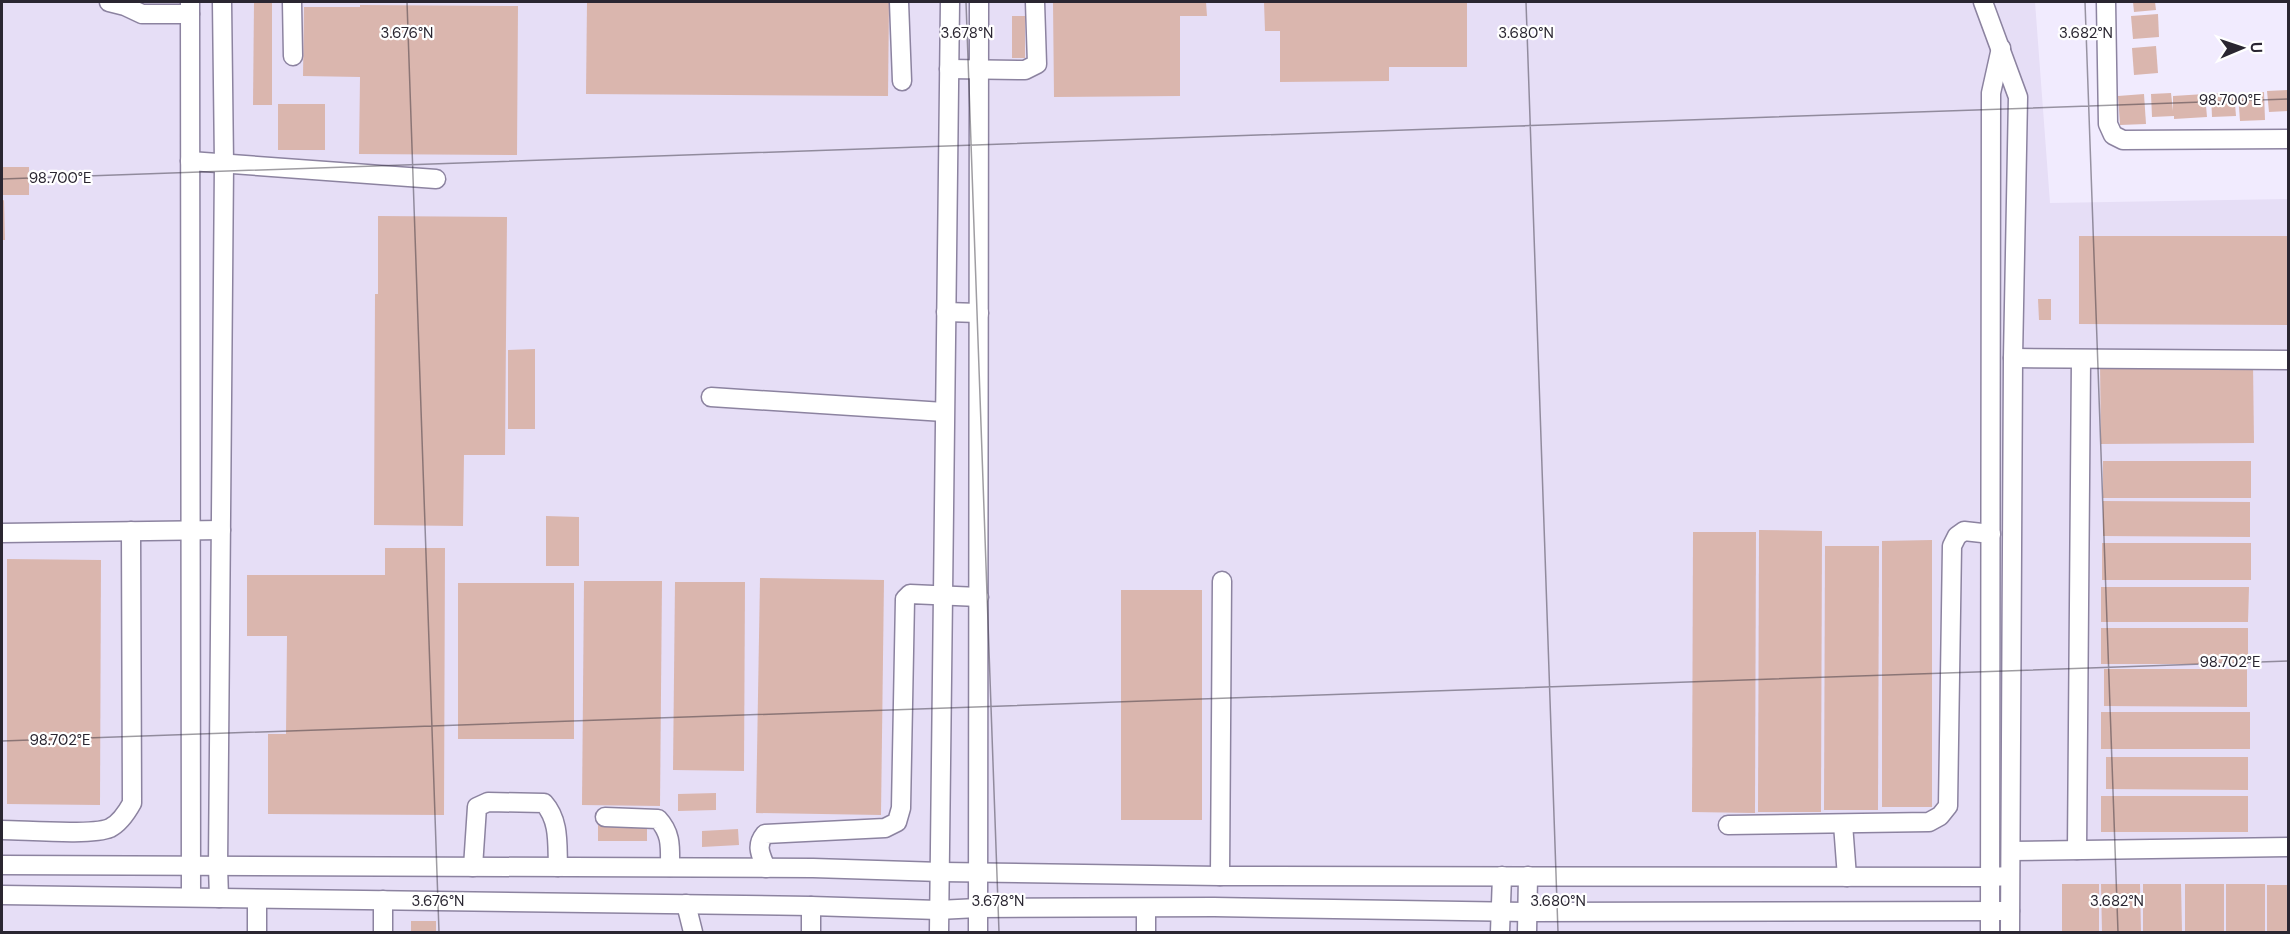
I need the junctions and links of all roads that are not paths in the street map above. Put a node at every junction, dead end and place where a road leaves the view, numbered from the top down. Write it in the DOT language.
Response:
graph roads {
  1 [pos="109,2"];
  2 [pos="222,2"];
  3 [pos="292,2"];
  4 [pos="899,2"];
  5 [pos="950,2"];
  6 [pos="979,2"];
  7 [pos="1035,2"];
  8 [pos="1983,2"];
  9 [pos="2106,2"];
  10 [pos="190,8"];
  11 [pos="2001,48"];
  12 [pos="293,56"];
  13 [pos="949,69"];
  14 [pos="979,71"];
  15 [pos="902,81"];
  16 [pos="2289,139"];
  17 [pos="190,161"];
  18 [pos="224,164"];
  19 [pos="436,179"];
  20 [pos="946,312"];
  21 [pos="980,313"];
  22 [pos="2013,358"];
  23 [pos="2081,360"];
  24 [pos="2289,360"];
  25 [pos="711,397"];
  26 [pos="944,412"];
  27 [pos="221,530"];
  28 [pos="131,531"];
  29 [pos="192,531"];
  30 [pos="2,533"];
  31 [pos="1991,534"];
  32 [pos="1222,581"];
  33 [pos="942,597"];
  34 [pos="979,597"];
  35 [pos="605,817"];
  36 [pos="1843,824"];
  37 [pos="1728,825"];
  38 [pos="2,830"];
  39 [pos="2289,847"];
  40 [pos="2077,850"];
  41 [pos="2011,851"];
  42 [pos="2,865"];
  43 [pos="190,866"];
  44 [pos="218,866"];
  45 [pos="473,867"];
  46 [pos="558,867"];
  47 [pos="669,867"];
  48 [pos="766,868"];
  49 [pos="940,872"];
  50 [pos="979,873"];
  51 [pos="1220,876"];
  52 [pos="1502,876"];
  53 [pos="1528,876"];
  54 [pos="2000,876"];
  55 [pos="1847,877"];
  56 [pos="2,895"];
  57 [pos="191,897"];
  58 [pos="219,898"];
  59 [pos="256,899"];
  60 [pos="383,900"];
  61 [pos="686,904"];
  62 [pos="811,906"];
  63 [pos="978,908"];
  64 [pos="1146,908"];
  65 [pos="939,910"];
  66 [pos="1990,910"];
  67 [pos="1500,911"];
  68 [pos="2010,911"];
  69 [pos="1527,912"];
  70 [pos="257,933"];
  71 [pos="383,933"];
  72 [pos="693,933"];
  73 [pos="811,933"];
  74 [pos="939,933"];
  75 [pos="978,933"];
  76 [pos="1146,933"];
  77 [pos="1500,933"];
  78 [pos="1527,933"];
  79 [pos="1990,933"];
  80 [pos="2010,933"];
  1 -- 10 [label="street"];
  2 -- 18 [label="street"];
  3 -- 12 [label="street"];
  4 -- 15 [label="street"];
  5 -- 13 [label="street"];
  6 -- 14 [label="street"];
  7 -- 14 [label="street"];
  8 -- 11 [label="street"];
  9 -- 16 [label="street"];
  10 -- 17 [label="street"];
  11 -- 22 [label="street"];
  11 -- 31 [label="street"];
  13 -- 14 [label="street"];
  13 -- 20 [label="street"];
  14 -- 21 [label="street"];
  17 -- 18 [label="street"];
  17 -- 29 [label="street"];
  18 -- 19 [label="street"];
  18 -- 27 [label="street"];
  20 -- 21 [label="street"];
  20 -- 26 [label="street"];
  21 -- 34 [label="street"];
  22 -- 23 [label="street"];
  22 -- 41 [label="street"];
  23 -- 24 [label="street"];
  23 -- 40 [label="street"];
  25 -- 26 [label="street"];
  26 -- 33 [label="street"];
  27 -- 29 [label="street"];
  27 -- 44 [label="street"];
  28 -- 29 [label="street"];
  28 -- 30 [label="street"];
  28 -- 38 [label="street"];
  29 -- 43 [label="street"];
  31 -- 36 [label="street"];
  31 -- 54 [label="street"];
  32 -- 51 [label="street"];
  33 -- 34 [label="street"];
  33 -- 48 [label="street"];
  33 -- 49 [label="street"];
  34 -- 50 [label="street"];
  35 -- 47 [label="street"];
  36 -- 37 [label="street"];
  36 -- 55 [label="street"];
  39 -- 40 [label="street"];
  40 -- 41 [label="street"];
  41 -- 54 [label="street"];
  42 -- 43 [label="street"];
  43 -- 44 [label="street"];
  43 -- 57 [label="street"];
  44 -- 45 [label="street"];
  44 -- 58 [label="street"];
  45 -- 46 [label="street"];
  45 -- 46 [label="street"];
  46 -- 47 [label="street"];
  47 -- 48 [label="street"];
  48 -- 49 [label="street"];
  49 -- 50 [label="street"];
  49 -- 65 [label="street"];
  50 -- 51 [label="street"];
  50 -- 63 [label="street"];
  51 -- 52 [label="street"];
  52 -- 53 [label="street"];
  52 -- 67 [label="street"];
  53 -- 55 [label="street"];
  53 -- 69 [label="street"];
  54 -- 55 [label="street"];
  54 -- 66 [label="street"];
  54 -- 68 [label="street"];
  56 -- 57 [label="street"];
  57 -- 58 [label="street"];
  58 -- 59 [label="street"];
  59 -- 60 [label="street"];
  59 -- 70 [label="street"];
  60 -- 61 [label="street"];
  60 -- 71 [label="street"];
  61 -- 62 [label="street"];
  61 -- 72 [label="street"];
  62 -- 65 [label="street"];
  62 -- 73 [label="street"];
  63 -- 64 [label="street"];
  63 -- 65 [label="street"];
  63 -- 75 [label="street"];
  64 -- 67 [label="street"];
  64 -- 76 [label="street"];
  65 -- 74 [label="street"];
  66 -- 68 [label="street"];
  66 -- 69 [label="street"];
  66 -- 79 [label="street"];
  67 -- 69 [label="street"];
  67 -- 77 [label="street"];
  68 -- 80 [label="street"];
  69 -- 78 [label="street"];
}
